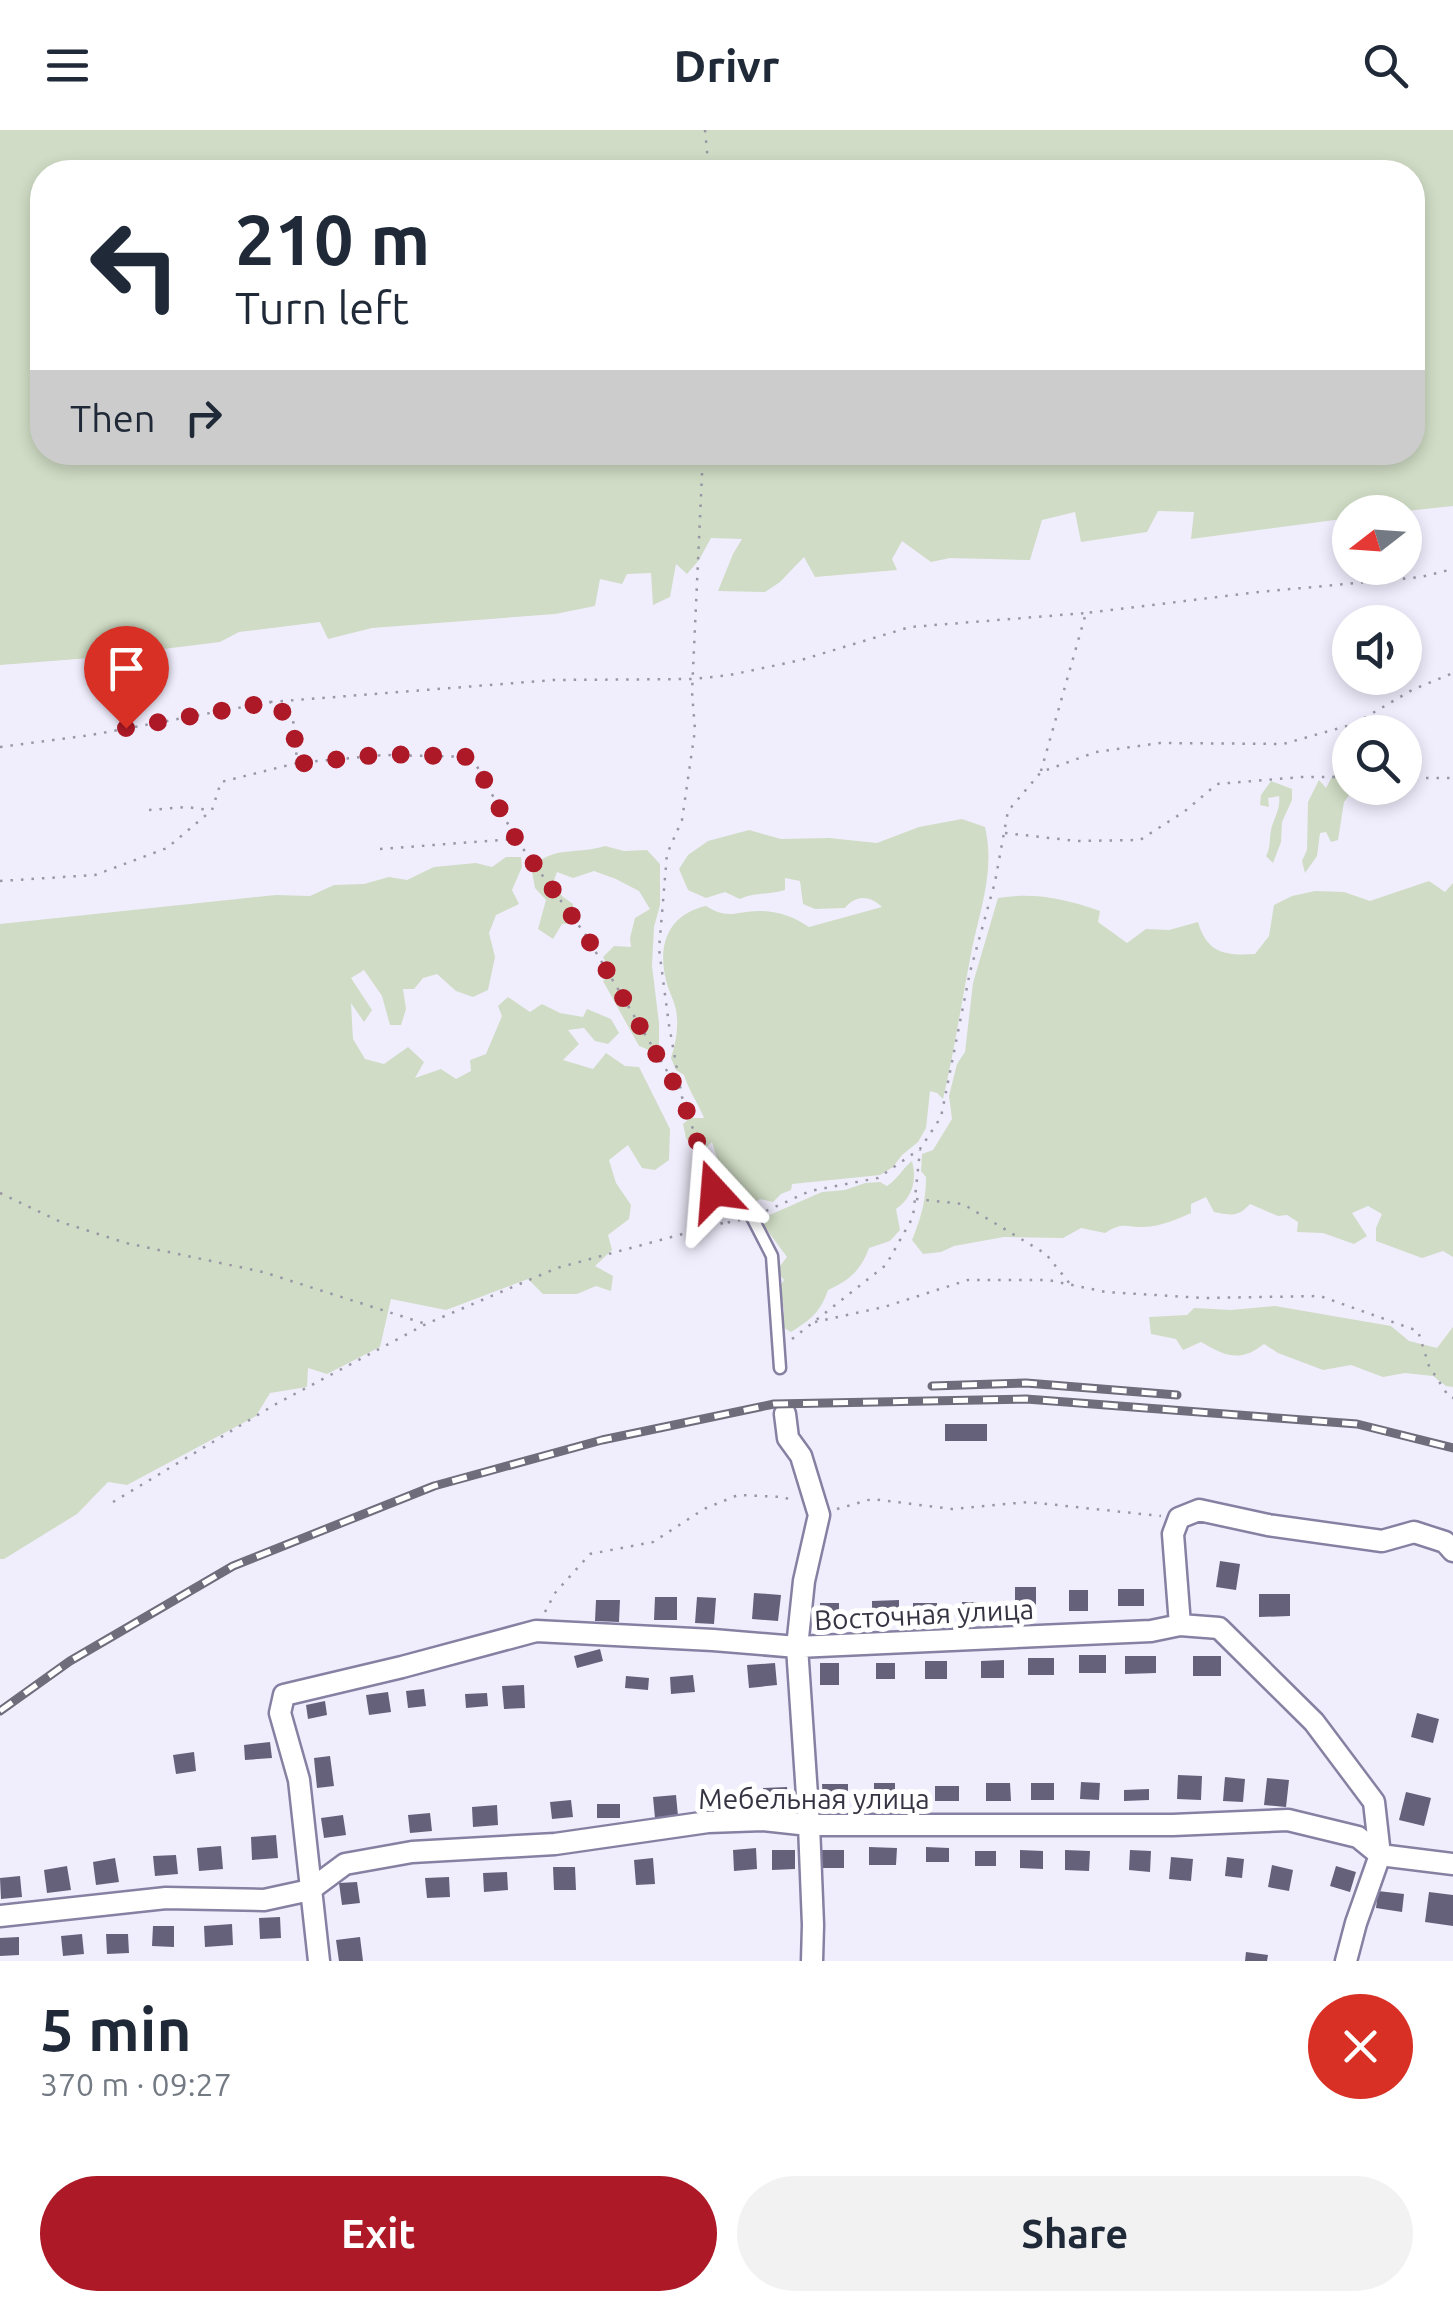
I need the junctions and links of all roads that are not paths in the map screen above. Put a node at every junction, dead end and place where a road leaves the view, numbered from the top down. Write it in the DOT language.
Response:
graph roads {
  1 [pos="752,1217"];
  2 [pos="780,1368"];
  3 [pos="785,1414"];
  4 [pos="1453,1551"];
  5 [pos="1180,1625"];
  6 [pos="797,1647"];
  7 [pos="809,1824"];
  8 [pos="1380,1855"];
  9 [pos="1453,1864"];
  10 [pos="310,1890"];
  11 [pos="0,1916"];
  12 [pos="320,1961"];
  13 [pos="812,1961"];
  14 [pos="1346,1961"];
  1 -- 2 [label="lane"];
  3 -- 6 [label="street"];
  4 -- 5 [label="street"];
  5 -- 6 [label="street, Восточная улица"];
  5 -- 8 [label="street, Восточная улица"];
  6 -- 7 [label="street"];
  6 -- 10 [label="street, Восточная улица"];
  7 -- 8 [label="street, Мебельная улица"];
  7 -- 10 [label="street, Мебельная улица"];
  7 -- 13 [label="street"];
  8 -- 9 [label="street, Мебельная улица"];
  8 -- 14 [label="street"];
  10 -- 11 [label="street, Мебельная улица"];
  10 -- 12 [label="street"];
}
